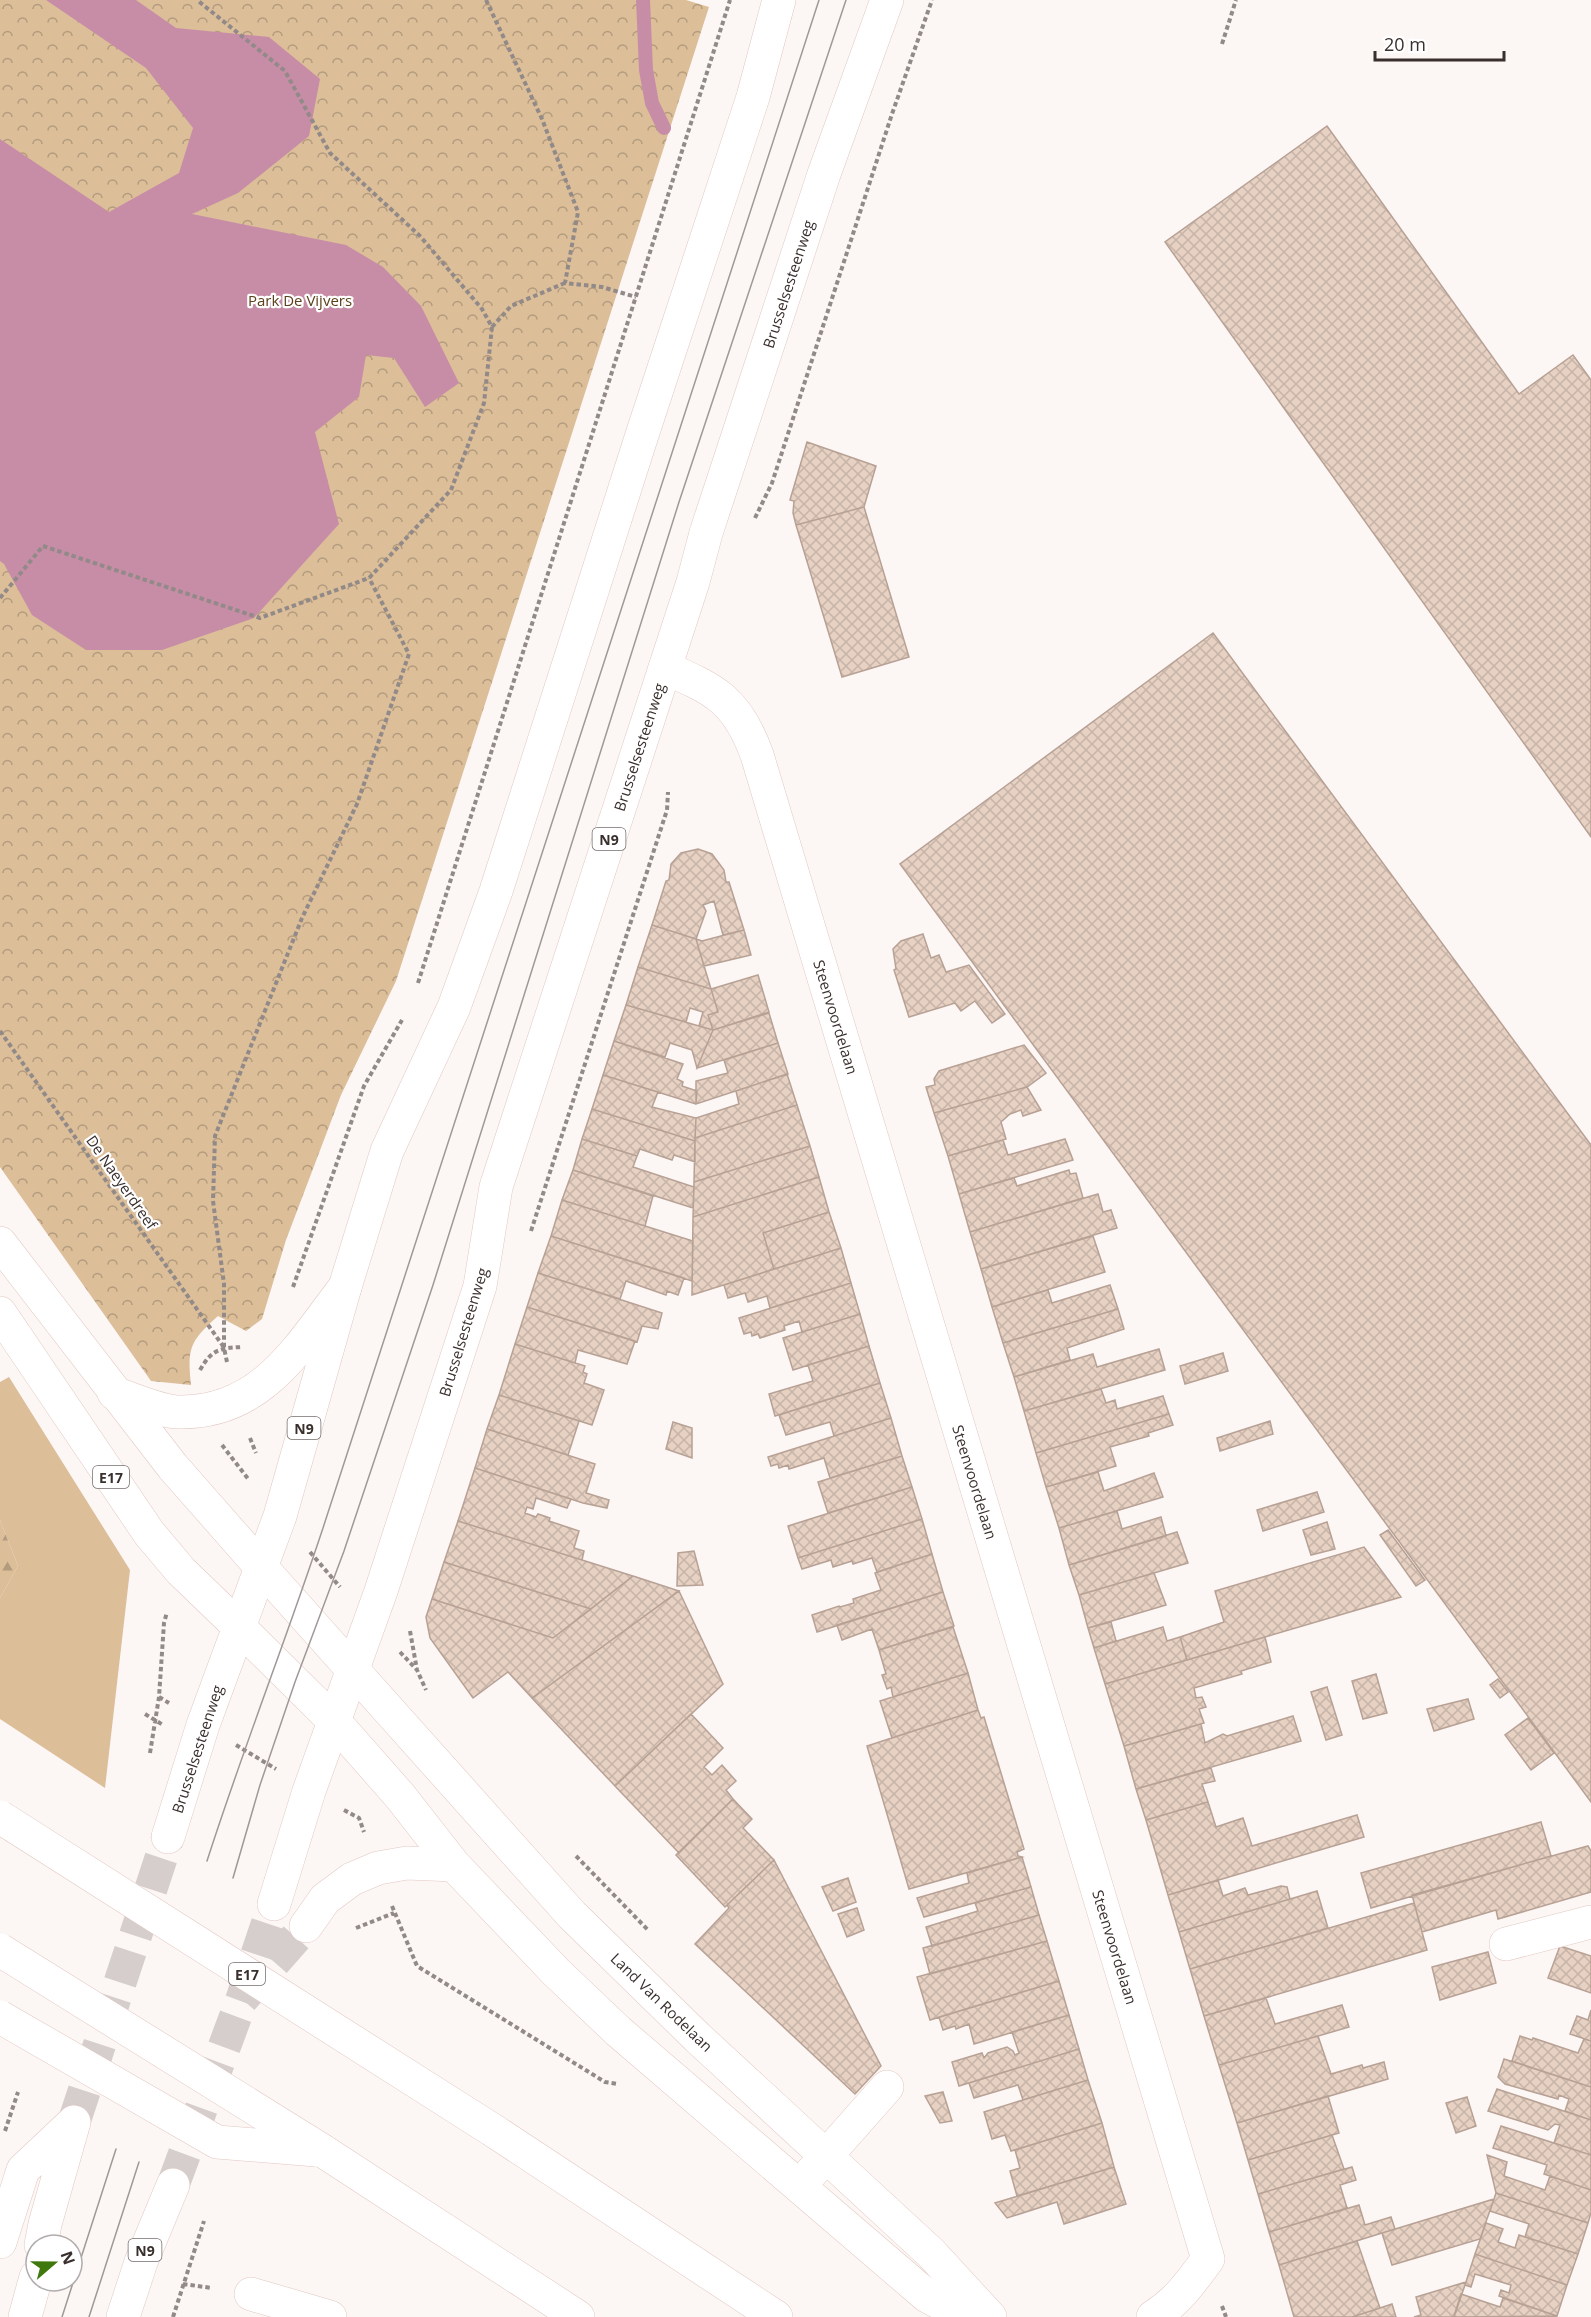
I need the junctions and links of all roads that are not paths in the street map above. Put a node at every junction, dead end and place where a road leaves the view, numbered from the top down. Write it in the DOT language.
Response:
graph roads {
  1 [pos="779,0"];
  2 [pos="887,0"];
  3 [pos="665,668"];
  4 [pos="0,1243"];
  5 [pos="345,1287"];
  6 [pos="0,1313"];
  7 [pos="114,1392"];
  8 [pos="261,1567"];
  9 [pos="239,1627"];
  10 [pos="352,1669"];
  11 [pos="334,1721"];
  12 [pos="0,1817"];
  13 [pos="168,1837"];
  14 [pos="454,1865"];
  15 [pos="274,1904"];
  16 [pos="1591,1922"];
  17 [pos="306,1926"];
  18 [pos="1506,1944"];
  19 [pos="0,1950"];
  20 [pos="0,2017"];
  21 [pos="887,2087"];
  22 [pos="323,2151"];
  23 [pos="826,2156"];
  24 [pos="173,2185"];
  25 [pos="798,2187"];
  26 [pos="43,2233"];
  27 [pos="0,2242"];
  28 [pos="32,2293"];
  29 [pos="251,2294"];
  30 [pos="25,2317"];
  31 [pos="123,2317"];
  32 [pos="330,2317"];
  33 [pos="578,2317"];
  34 [pos="776,2317"];
  35 [pos="966,2317"];
  36 [pos="990,2317"];
  37 [pos="1153,2317"];
  1 -- 5 [label="main road, Brusselsesteenweg / N9"];
  2 -- 3 [label="main road, Brusselsesteenweg / N9"];
  3 -- 10 [label="main road, Brusselsesteenweg / N9"];
  3 -- 37 [label="main road, Steenvoordelaan"];
  4 -- 7 [label="main road"];
  5 -- 7 [label="main road, N9"];
  5 -- 8 [label="main road, Brusselsesteenweg / N9"];
  6 -- 9 [label="main road, E17"];
  7 -- 8 [label="main road"];
  8 -- 9 [label="main road, Brusselsesteenweg / N9"];
  8 -- 10 [label="main road"];
  9 -- 11 [label="main road"];
  9 -- 13 [label="main road, Brusselsesteenweg / N9"];
  10 -- 11 [label="main road, Brusselsesteenweg / N9"];
  10 -- 23 [label="main road, Land Van Rodelaan"];
  11 -- 14 [label="main road"];
  11 -- 15 [label="main road, Brusselsesteenweg / N9"];
  12 -- 34 [label="main road, E17, bridge"];
  14 -- 17 [label="main road"];
  14 -- 25 [label="main road"];
  16 -- 18 [label="main road"];
  19 -- 22 [label="main road, bridge"];
  20 -- 22 [label="main road, bridge"];
  21 -- 23 [label="main road"];
  22 -- 33 [label="main road"];
  23 -- 25 [label="main road"];
  23 -- 36 [label="main road, Land Van Rodelaan"];
  24 -- 31 [label="main road, N9"];
  25 -- 35 [label="main road"];
  26 -- 27 [label="main road"];
  28 -- 30 [label="main road"];
  29 -- 32 [label="main road"];
}
